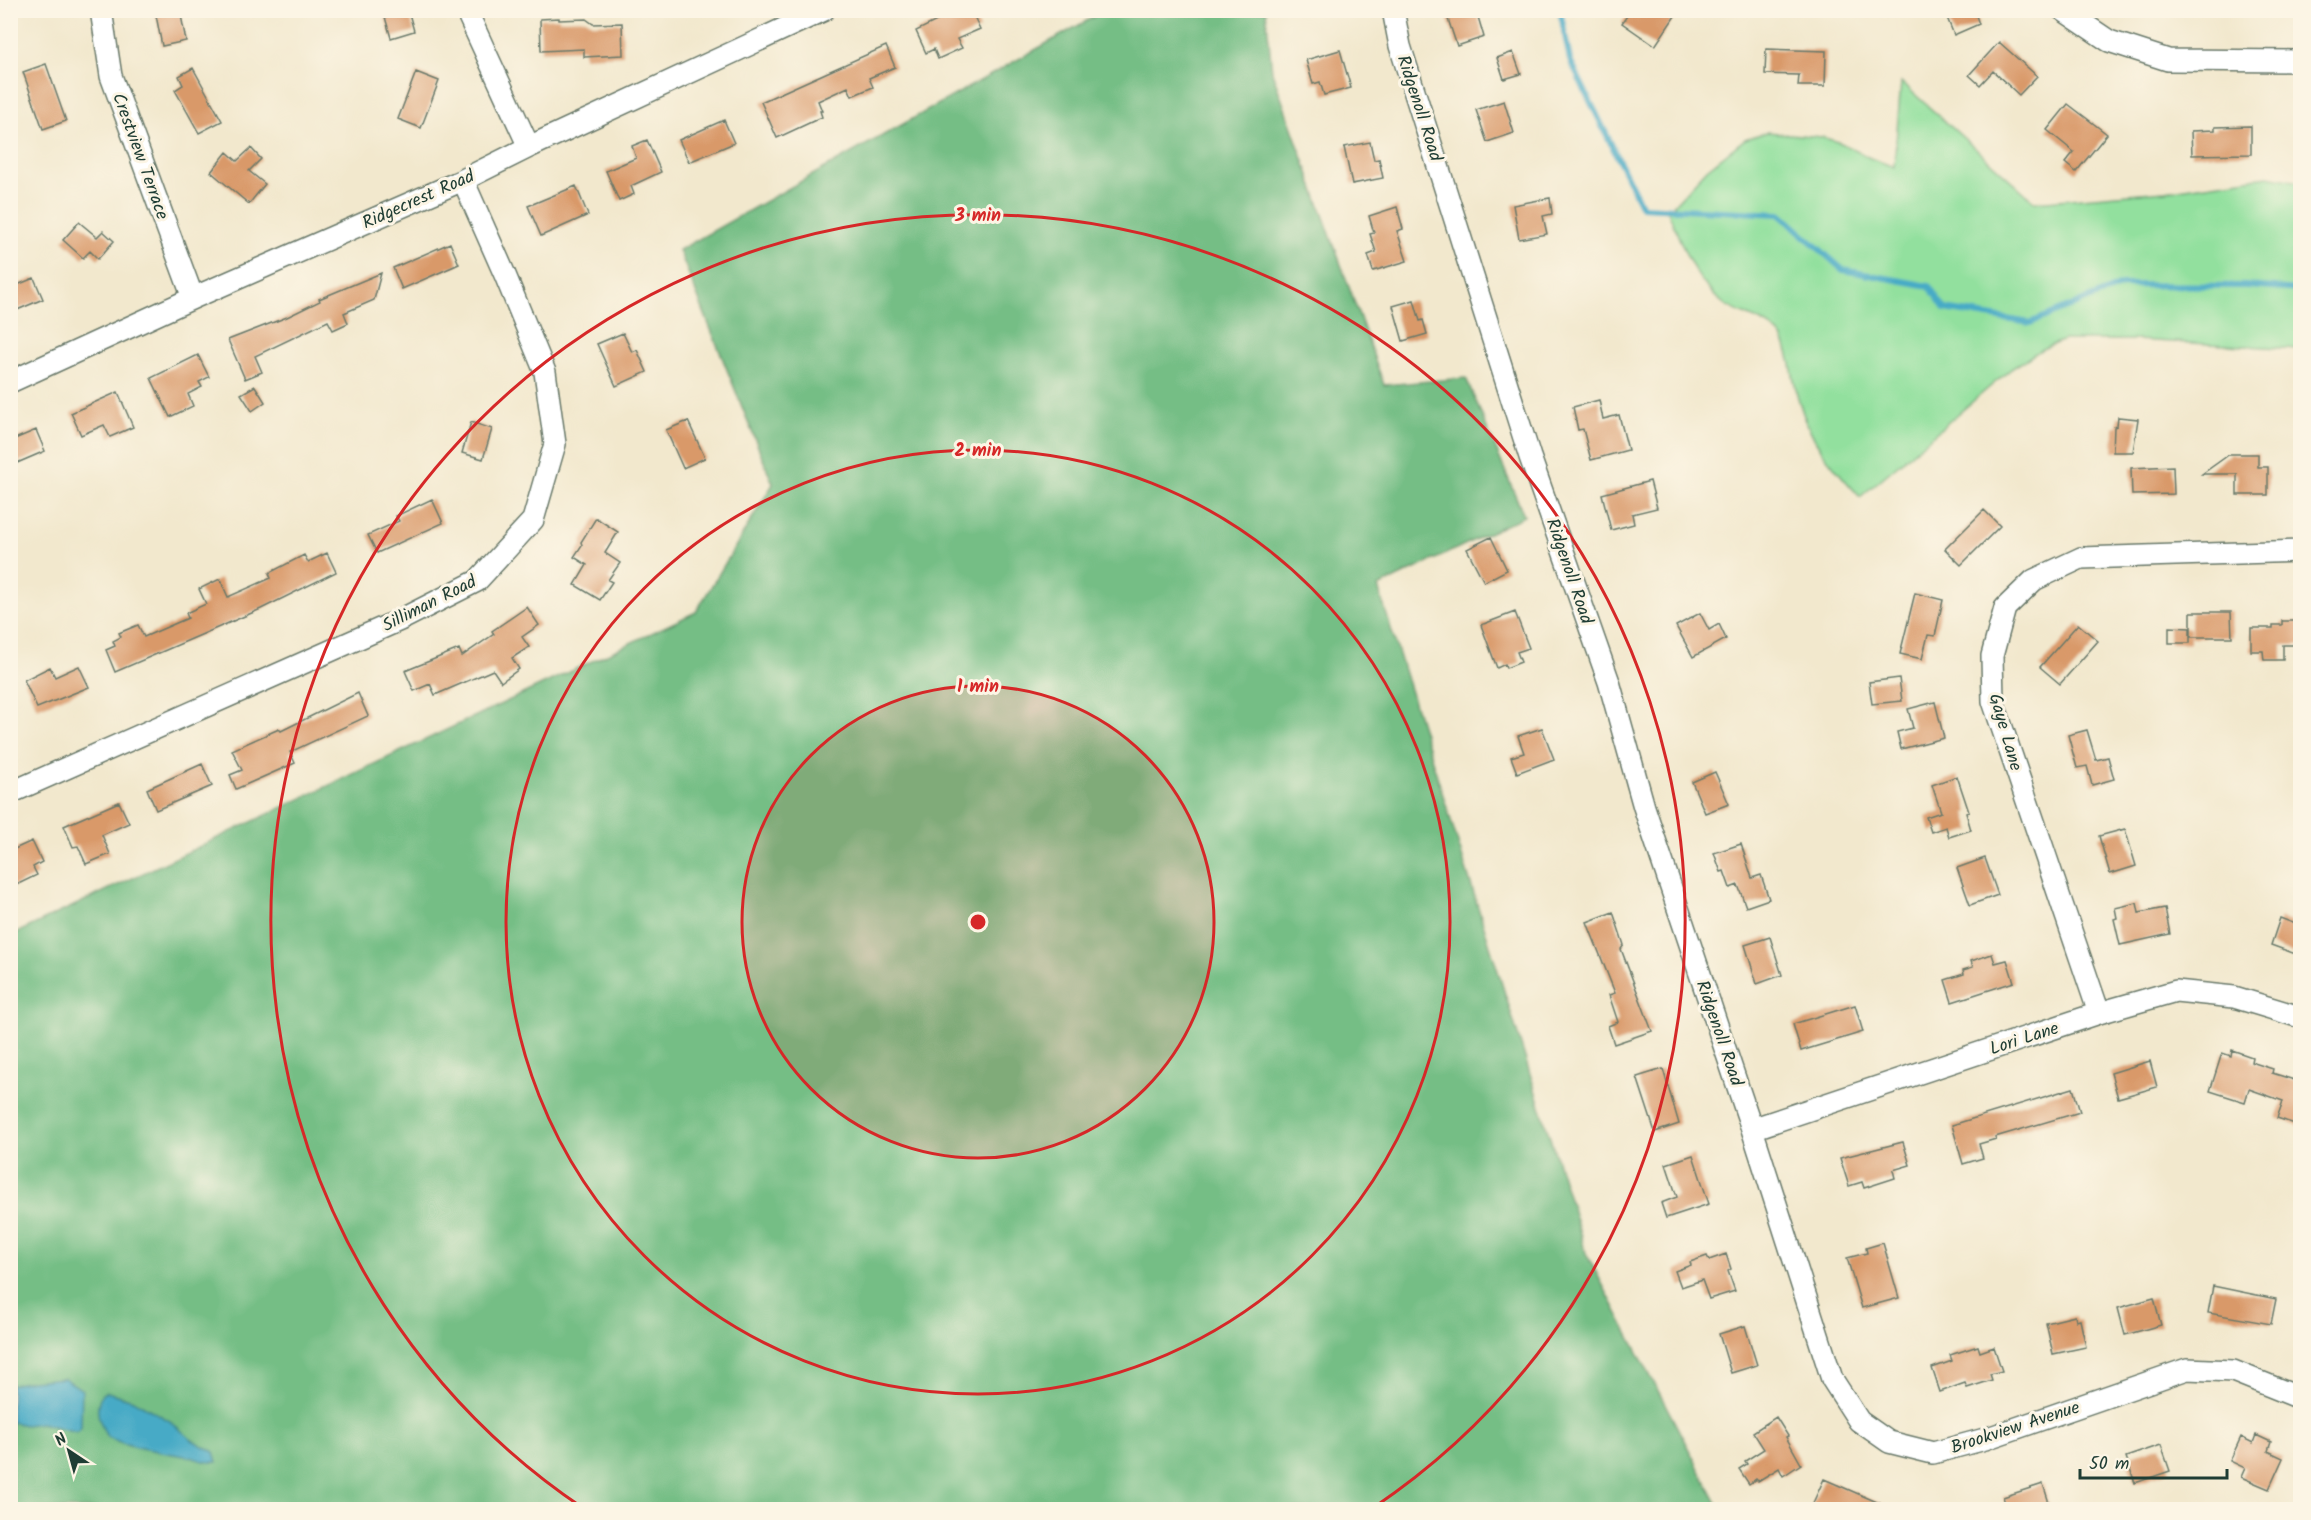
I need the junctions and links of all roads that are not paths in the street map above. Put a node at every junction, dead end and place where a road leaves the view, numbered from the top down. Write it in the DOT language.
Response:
graph roads {
  1 [pos="102,10"];
  2 [pos="466,10"];
  3 [pos="824,10"];
  4 [pos="1393,10"];
  5 [pos="2063,10"];
  6 [pos="2301,61"];
  7 [pos="529,147"];
  8 [pos="463,180"];
  9 [pos="193,298"];
  10 [pos="10,382"];
  11 [pos="2301,551"];
  12 [pos="10,793"];
  13 [pos="2099,1013"];
  14 [pos="2301,1017"];
  15 [pos="1752,1129"];
  16 [pos="2301,1398"];
  1 -- 9 [label="street, Crestview Terrace"];
  2 -- 7 [label="street"];
  3 -- 7 [label="street, Ridgecrest Road"];
  4 -- 15 [label="street, Ridgenoll Road"];
  5 -- 6 [label="street"];
  7 -- 8 [label="street, Ridgecrest Road"];
  8 -- 9 [label="street, Ridgecrest Road"];
  8 -- 12 [label="street, Silliman Road"];
  9 -- 10 [label="street, Ridgecrest Road"];
  11 -- 13 [label="street, Gaye Lane"];
  13 -- 14 [label="street, Lori Lane"];
  13 -- 15 [label="street, Lori Lane"];
  15 -- 16 [label="street, Brookview Avenue"];
}
